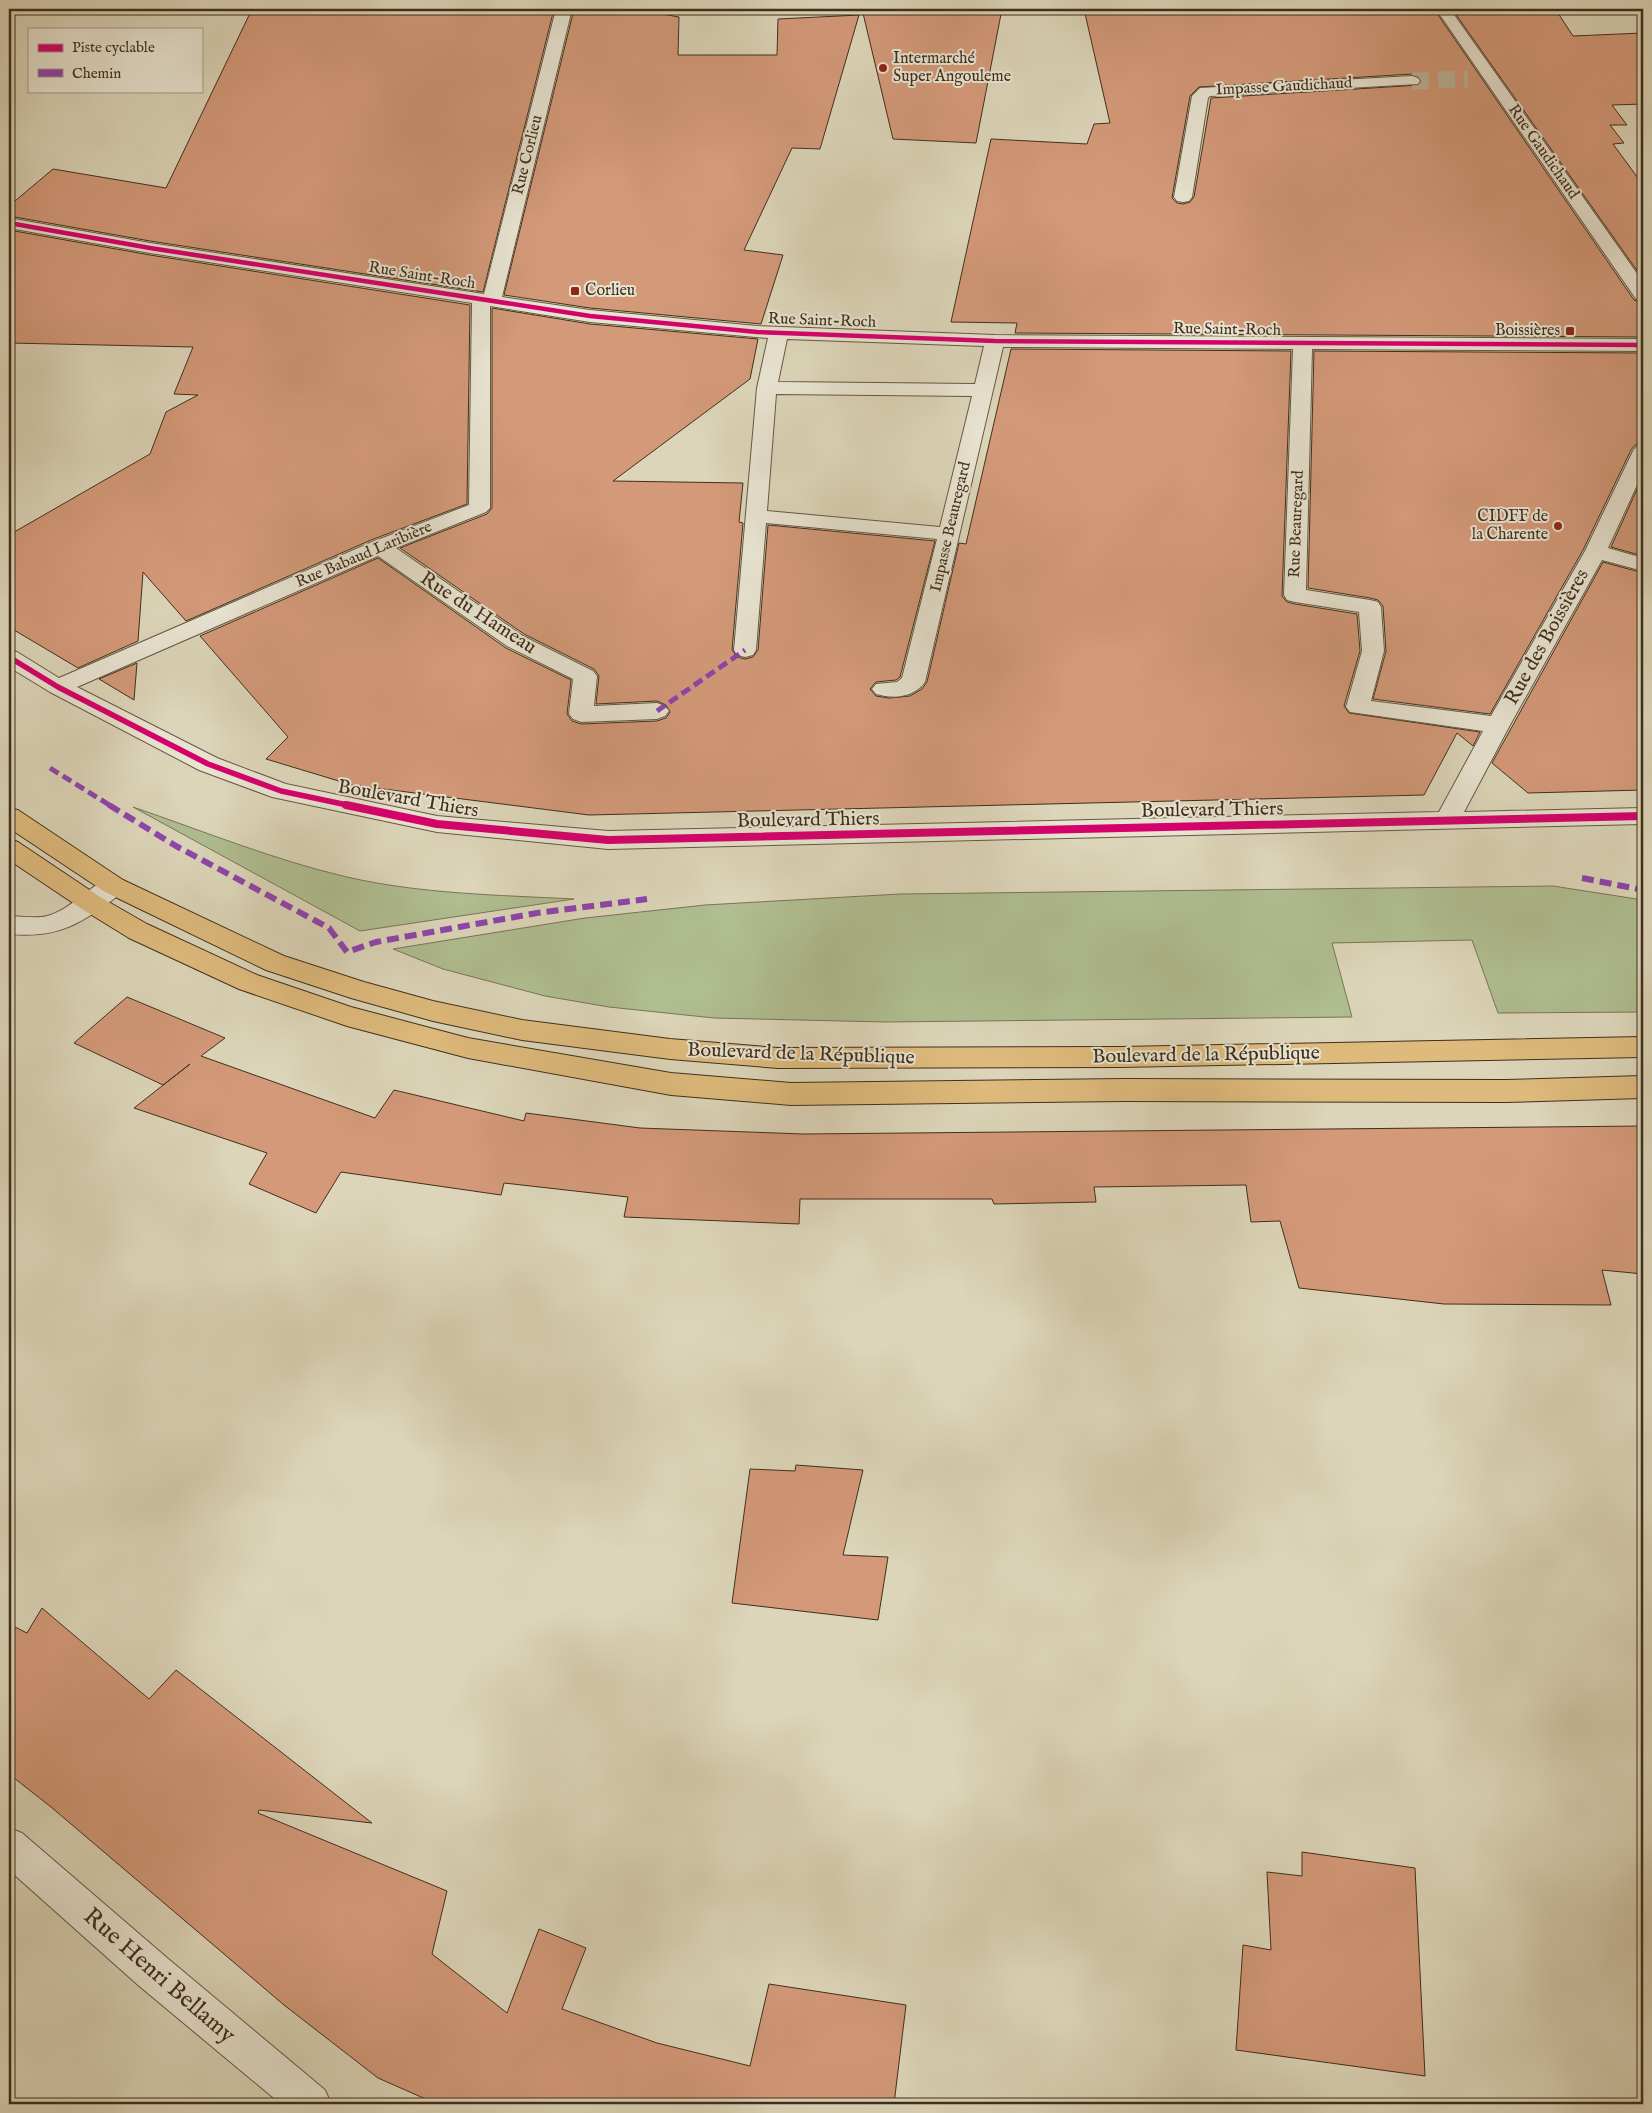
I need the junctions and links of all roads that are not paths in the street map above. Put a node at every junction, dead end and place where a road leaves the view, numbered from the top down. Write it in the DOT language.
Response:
graph roads {
  1 [pos="564,9"];
  2 [pos="1443,9"];
  3 [pos="1412,82"];
  4 [pos="1183,197"];
  5 [pos="9,223"];
  6 [pos="1643,295"];
  7 [pos="487,300"];
  8 [pos="779,333"];
  9 [pos="995,341"];
  10 [pos="1302,344"];
  11 [pos="1643,345"];
  12 [pos="767,388"];
  13 [pos="983,390"];
  14 [pos="1643,451"];
  15 [pos="755,516"];
  16 [pos="950,534"];
  17 [pos="380,547"];
  18 [pos="1596,551"];
  19 [pos="1643,565"];
  20 [pos="745,650"];
  21 [pos="9,657"];
  22 [pos="58,687"];
  23 [pos="884,689"];
  24 [pos="657,711"];
  25 [pos="1498,725"];
  26 [pos="9,816"];
  27 [pos="1643,816"];
  28 [pos="1447,821"];
  29 [pos="9,848"];
  30 [pos="114,886"];
  31 [pos="91,903"];
  32 [pos="9,925"];
  33 [pos="1643,1048"];
  34 [pos="1643,1087"];
  35 [pos="9,1846"];
  36 [pos="311,2104"];
  1 -- 7 [label="street, Rue Corlieu"];
  2 -- 6 [label="street, Rue Gaudichaud"];
  3 -- 4 [label="street, Impasse Gaudichaud"];
  5 -- 7 [label="street, Rue Saint-Roch"];
  7 -- 8 [label="street, Rue Saint-Roch"];
  7 -- 17 [label="street, Rue Babaud Laribière"];
  8 -- 9 [label="street, Rue Saint-Roch"];
  8 -- 12 [label="street"];
  9 -- 10 [label="street, Rue Saint-Roch"];
  9 -- 13 [label="street, Impasse Beauregard"];
  10 -- 11 [label="street, Rue Saint-Roch"];
  10 -- 25 [label="street, Rue Beauregard"];
  12 -- 13 [label="street"];
  12 -- 15 [label="street"];
  13 -- 16 [label="street, Impasse Beauregard"];
  14 -- 18 [label="street, Rue des Boissières"];
  15 -- 16 [label="street"];
  15 -- 20 [label="street"];
  16 -- 23 [label="street, Impasse Beauregard"];
  17 -- 22 [label="street, Rue Babaud Laribière"];
  17 -- 24 [label="street, Rue du Hameau"];
  18 -- 19 [label="street"];
  18 -- 25 [label="street, Rue des Boissières"];
  21 -- 22 [label="street, Boulevard Thiers"];
  22 -- 28 [label="street, Boulevard Thiers"];
  25 -- 28 [label="street, Rue des Boissières"];
  26 -- 30 [label="main road, Boulevard de la République"];
  27 -- 28 [label="street, Boulevard Thiers"];
  29 -- 31 [label="main road, Boulevard de la République"];
  30 -- 31 [label="street"];
  30 -- 33 [label="main road, Boulevard de la République"];
  31 -- 32 [label="street"];
  31 -- 34 [label="main road, Boulevard de la République"];
  35 -- 36 [label="street, Rue Henri Bellamy"];
}
